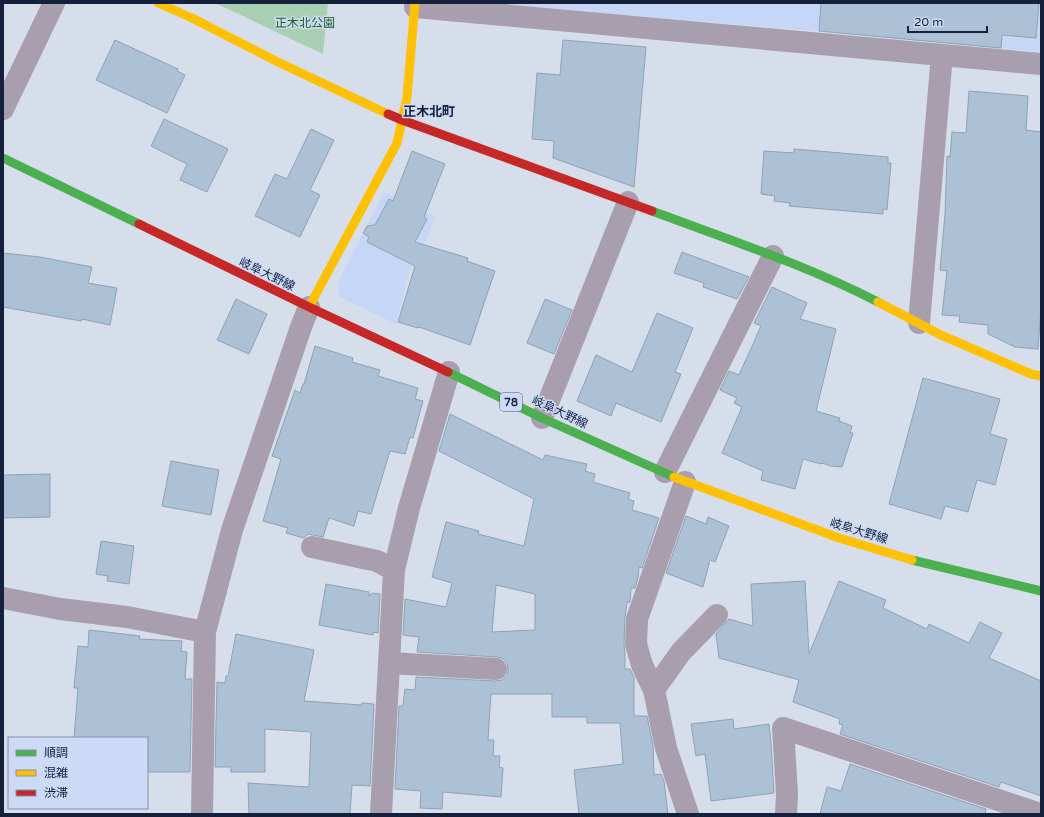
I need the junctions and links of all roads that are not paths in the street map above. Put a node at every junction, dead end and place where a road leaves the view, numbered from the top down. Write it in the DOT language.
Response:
graph roads {
  1 [pos="54,3"];
  2 [pos="158,3"];
  3 [pos="415,5"];
  4 [pos="942,55"];
  5 [pos="1041,64"];
  6 [pos="3,109"];
  7 [pos="402,120"];
  8 [pos="3,158"];
  9 [pos="628,202"];
  10 [pos="773,256"];
  11 [pos="309,307"];
  12 [pos="919,322"];
  13 [pos="449,372"];
  14 [pos="1041,376"];
  15 [pos="542,418"];
  16 [pos="665,472"];
  17 [pos="685,482"];
  18 [pos="312,547"];
  19 [pos="394,570"];
  20 [pos="1041,591"];
  21 [pos="3,598"];
  22 [pos="717,615"];
  23 [pos="205,632"];
  24 [pos="389,663"];
  25 [pos="496,669"];
  26 [pos="654,690"];
  27 [pos="202,814"];
  28 [pos="381,814"];
  29 [pos="688,814"];
  30 [pos="786,814"];
  31 [pos="1040,814"];
  1 -- 6 [label="street"];
  2 -- 7 [label="street"];
  3 -- 4 [label="street"];
  3 -- 7 [label="street"];
  4 -- 5 [label="street"];
  4 -- 12 [label="street"];
  7 -- 9 [label="street"];
  7 -- 11 [label="street"];
  8 -- 11 [label="street, 岐阜大野線 / 78"];
  9 -- 10 [label="street"];
  9 -- 15 [label="street"];
  10 -- 12 [label="street"];
  10 -- 16 [label="street"];
  11 -- 13 [label="street, 岐阜大野線 / 78"];
  11 -- 23 [label="street"];
  12 -- 14 [label="street"];
  13 -- 15 [label="street, 岐阜大野線 / 78"];
  13 -- 19 [label="street"];
  15 -- 16 [label="street, 岐阜大野線 / 78"];
  16 -- 17 [label="street, 岐阜大野線 / 78"];
  17 -- 20 [label="street, 岐阜大野線 / 78"];
  17 -- 26 [label="street"];
  18 -- 19 [label="street"];
  19 -- 24 [label="street"];
  21 -- 23 [label="street"];
  22 -- 26 [label="street"];
  23 -- 27 [label="street"];
  24 -- 25 [label="street"];
  24 -- 28 [label="street"];
  26 -- 29 [label="street"];
  30 -- 31 [label="street"];
}
